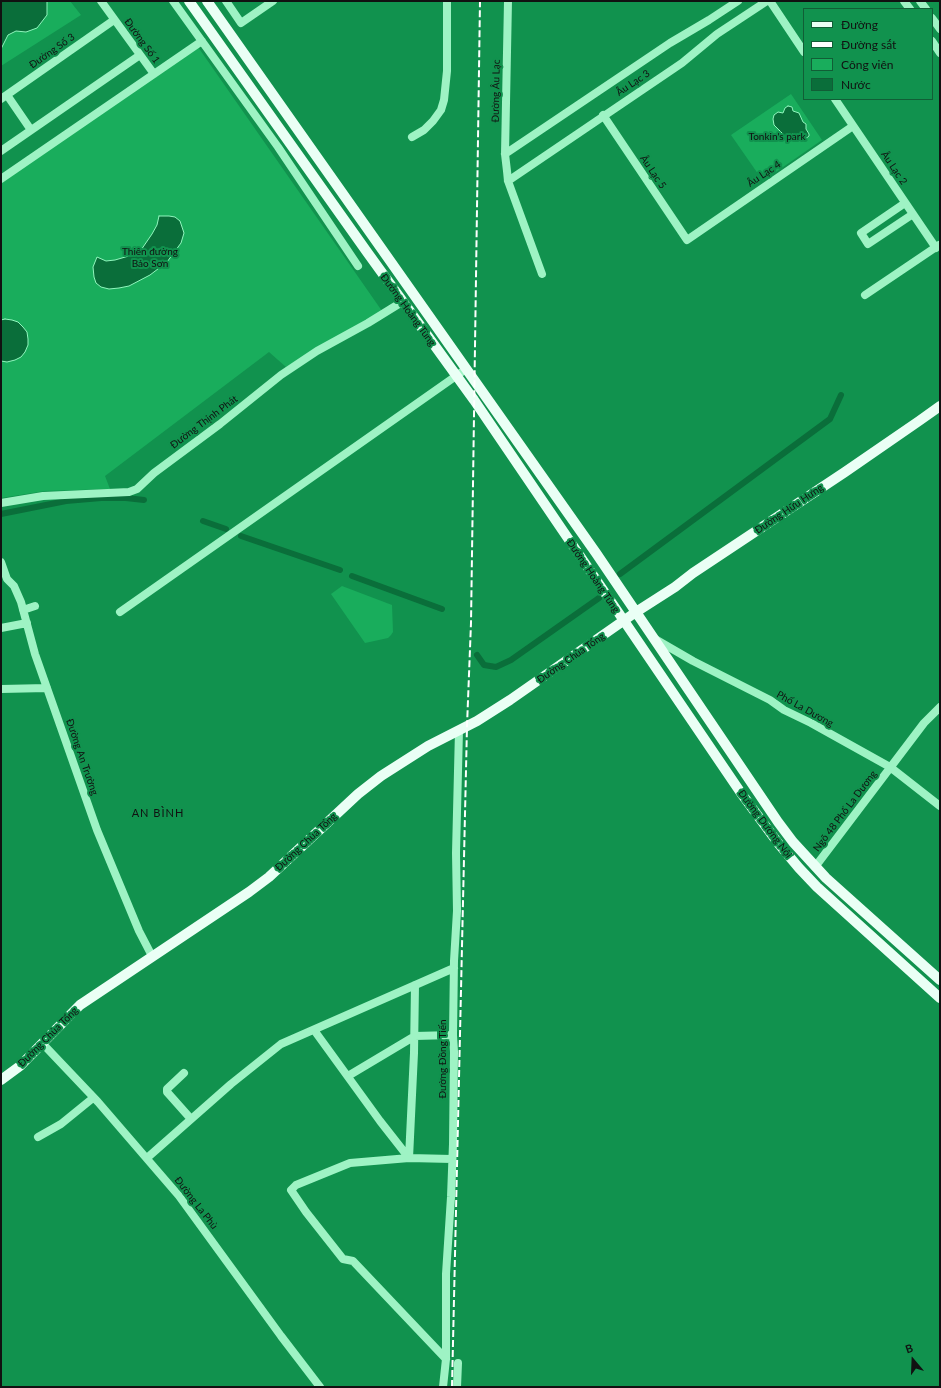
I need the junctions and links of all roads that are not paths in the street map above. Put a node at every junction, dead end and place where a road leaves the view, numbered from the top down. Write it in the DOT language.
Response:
graph roads {
  1 [pos="101,1"];
  2 [pos="173,1"];
  3 [pos="189,1"];
  4 [pos="207,1"];
  5 [pos="226,1"];
  6 [pos="273,1"];
  7 [pos="447,1"];
  8 [pos="508,1"];
  9 [pos="738,1"];
  10 [pos="768,1"];
  11 [pos="933,19"];
  12 [pos="114,20"];
  13 [pos="940,29"];
  14 [pos="202,41"];
  15 [pos="933,42"];
  16 [pos="803,51"];
  17 [pos="940,53"];
  18 [pos="140,55"];
  19 [pos="154,74"];
  20 [pos="4,97"];
  21 [pos="836,100"];
  22 [pos="603,115"];
  23 [pos="853,126"];
  24 [pos="31,130"];
  25 [pos="412,137"];
  26 [pos="290,143"];
  27 [pos="311,148"];
  28 [pos="280,150"];
  29 [pos="1,151"];
  30 [pos="505,154"];
  31 [pos="299,157"];
  32 [pos="1,179"];
  33 [pos="508,180"];
  34 [pos="905,203"];
  35 [pos="913,214"];
  36 [pos="687,240"];
  37 [pos="381,246"];
  38 [pos="938,246"];
  39 [pos="369,256"];
  40 [pos="358,266"];
  41 [pos="542,274"];
  42 [pos="865,295"];
  43 [pos="402,302"];
  44 [pos="466,369"];
  45 [pos="455,376"];
  46 [pos="940,406"];
  47 [pos="1,503"];
  48 [pos="1,562"];
  49 [pos="35,606"];
  50 [pos="23,610"];
  51 [pos="120,612"];
  52 [pos="636,612"];
  53 [pos="624,621"];
  54 [pos="27,623"];
  55 [pos="1,628"];
  56 [pos="654,639"];
  57 [pos="47,688"];
  58 [pos="1,689"];
  59 [pos="940,707"];
  60 [pos="459,730"];
  61 [pos="890,767"];
  62 [pos="940,806"];
  63 [pos="815,867"];
  64 [pos="807,877"];
  65 [pos="152,956"];
  66 [pos="454,968"];
  67 [pos="940,980"];
  68 [pos="415,985"];
  69 [pos="940,998"];
  70 [pos="314,1030"];
  71 [pos="453,1034"];
  72 [pos="415,1036"];
  73 [pos="42,1043"];
  74 [pos="184,1073"];
  75 [pos="348,1076"];
  76 [pos="1,1080"];
  77 [pos="93,1098"];
  78 [pos="191,1119"];
  79 [pos="38,1137"];
  80 [pos="147,1158"];
  81 [pos="409,1158"];
  82 [pos="452,1159"];
  83 [pos="446,1359"];
  84 [pos="458,1362"];
  85 [pos="320,1387"];
  86 [pos="443,1387"];
  87 [pos="457,1387"];
  1 -- 12 [label="street, Đường Số 1"];
  2 -- 14 [label="street"];
  3 -- 26 [label="main road, Đường Hoàng Tùng"];
  4 -- 27 [label="main road, Đường Hoàng Tùng"];
  5 -- 6 [label="street"];
  7 -- 25 [label="street"];
  8 -- 30 [label="street, Đường Âu Lạc"];
  9 -- 30 [label="street, Âu Lạc 3"];
  10 -- 16 [label="street"];
  10 -- 22 [label="street, Âu Lạc 3"];
  11 -- 13 [label="street"];
  12 -- 18 [label="street, Đường Số 1"];
  12 -- 20 [label="street, Đường Số 3"];
  14 -- 19 [label="street"];
  14 -- 28 [label="street"];
  15 -- 17 [label="street"];
  18 -- 19 [label="street, Đường Số 1"];
  18 -- 24 [label="street"];
  19 -- 32 [label="street"];
  20 -- 24 [label="street"];
  21 -- 23 [label="street, Âu Lạc 2"];
  22 -- 33 [label="street, Âu Lạc 3"];
  22 -- 36 [label="street, Âu Lạc 5"];
  23 -- 34 [label="street, Âu Lạc 2"];
  23 -- 36 [label="street, Âu Lạc 4"];
  24 -- 29 [label="street"];
  26 -- 28 [label="street"];
  26 -- 31 [label="main road, Đường Hoàng Tùng"];
  27 -- 31 [label="main road"];
  27 -- 37 [label="main road, Đường Hoàng Tùng"];
  28 -- 40 [label="street"];
  30 -- 33 [label="street, Đường Âu Lạc"];
  31 -- 39 [label="main road, Đường Hoàng Tùng"];
  33 -- 41 [label="street, Đường Âu Lạc"];
  34 -- 35 [label="street, Âu Lạc 2"];
  34 -- 35 [label="street"];
  35 -- 38 [label="street, Âu Lạc 2"];
  37 -- 39 [label="main road"];
  37 -- 44 [label="main road, Đường Hoàng Tùng"];
  38 -- 42 [label="street"];
  39 -- 43 [label="main road, Đường Hoàng Tùng"];
  43 -- 45 [label="main road, Đường Hoàng Tùng"];
  43 -- 47 [label="street, Đường Thịnh Phát"];
  44 -- 45 [label="street"];
  44 -- 52 [label="main road, Đường Hoàng Tùng"];
  45 -- 51 [label="street"];
  45 -- 53 [label="main road, Đường Hoàng Tùng"];
  46 -- 52 [label="main road, Đường Hữu Hưng"];
  48 -- 50 [label="street, Đường An Trường"];
  49 -- 50 [label="street"];
  50 -- 54 [label="street, Đường An Trường"];
  52 -- 53 [label="main road, Đường Hữu Hưng"];
  52 -- 56 [label="main road, Đường Dương Nội"];
  53 -- 60 [label="main road, Đường Chùa Tổng"];
  53 -- 64 [label="main road, Đường Dương Nội"];
  54 -- 55 [label="street"];
  54 -- 57 [label="street, Đường An Trường"];
  56 -- 61 [label="street, Phố La Dương"];
  56 -- 63 [label="main road, Đường Dương Nội"];
  57 -- 58 [label="street"];
  57 -- 65 [label="street, Đường An Trường"];
  59 -- 61 [label="street, Ngõ 48 Phố La Dương"];
  60 -- 65 [label="main road, Đường Chùa Tổng"];
  60 -- 66 [label="street, Đường Đồng Tiến"];
  61 -- 62 [label="street, Phố La Dương"];
  61 -- 63 [label="street, Ngõ 48 Phố La Dương"];
  63 -- 64 [label="main road"];
  63 -- 67 [label="main road, Đường Dương Nội"];
  64 -- 69 [label="main road, Đường Dương Nội"];
  65 -- 73 [label="main road, Đường Chùa Tổng"];
  66 -- 68 [label="street"];
  66 -- 71 [label="street, Đường Đồng Tiến"];
  68 -- 70 [label="street"];
  68 -- 72 [label="street"];
  70 -- 75 [label="street"];
  70 -- 78 [label="street"];
  71 -- 72 [label="street"];
  71 -- 82 [label="street, Đường Đồng Tiến"];
  72 -- 75 [label="street"];
  72 -- 81 [label="street"];
  73 -- 76 [label="main road, Đường Chùa Tổng"];
  73 -- 77 [label="street, Đường La Phù"];
  74 -- 78 [label="street"];
  75 -- 81 [label="street"];
  77 -- 79 [label="street"];
  77 -- 80 [label="street, Đường La Phù"];
  78 -- 80 [label="street"];
  80 -- 85 [label="street, Đường La Phù"];
  81 -- 82 [label="street"];
  81 -- 83 [label="street"];
  82 -- 83 [label="street, Đường Đồng Tiến"];
  83 -- 86 [label="street, Đường Đồng Tiến"];
  84 -- 87 [label="street"];
}
